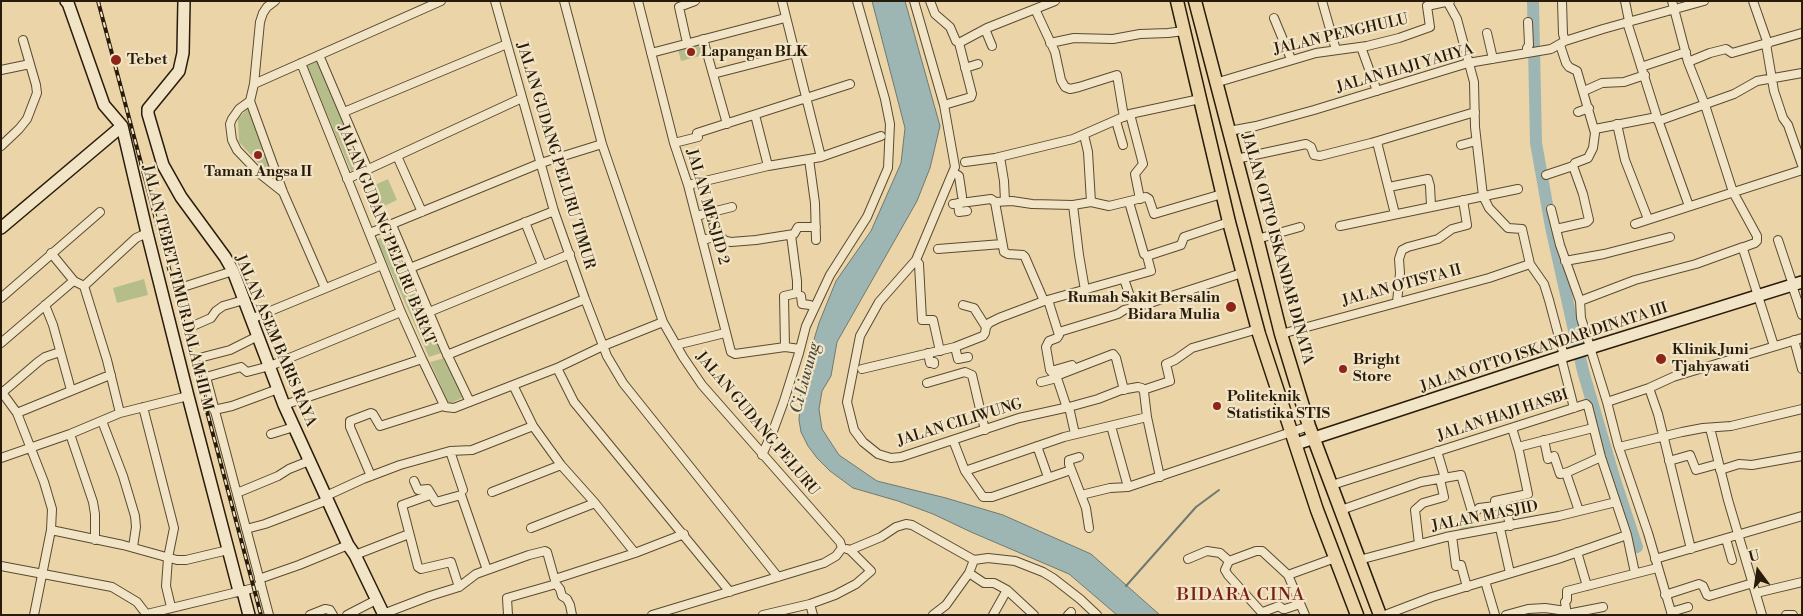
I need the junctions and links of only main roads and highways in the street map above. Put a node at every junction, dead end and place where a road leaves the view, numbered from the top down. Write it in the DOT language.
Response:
graph roads {
  1 [pos="1177,1"];
  2 [pos="1195,1"];
  3 [pos="1357,615"];
  4 [pos="1380,615"];
  1 -- 3 [label="main road"];
  2 -- 4 [label="main road, JALAN OTTO ISKANDAR DINATA"];
}
